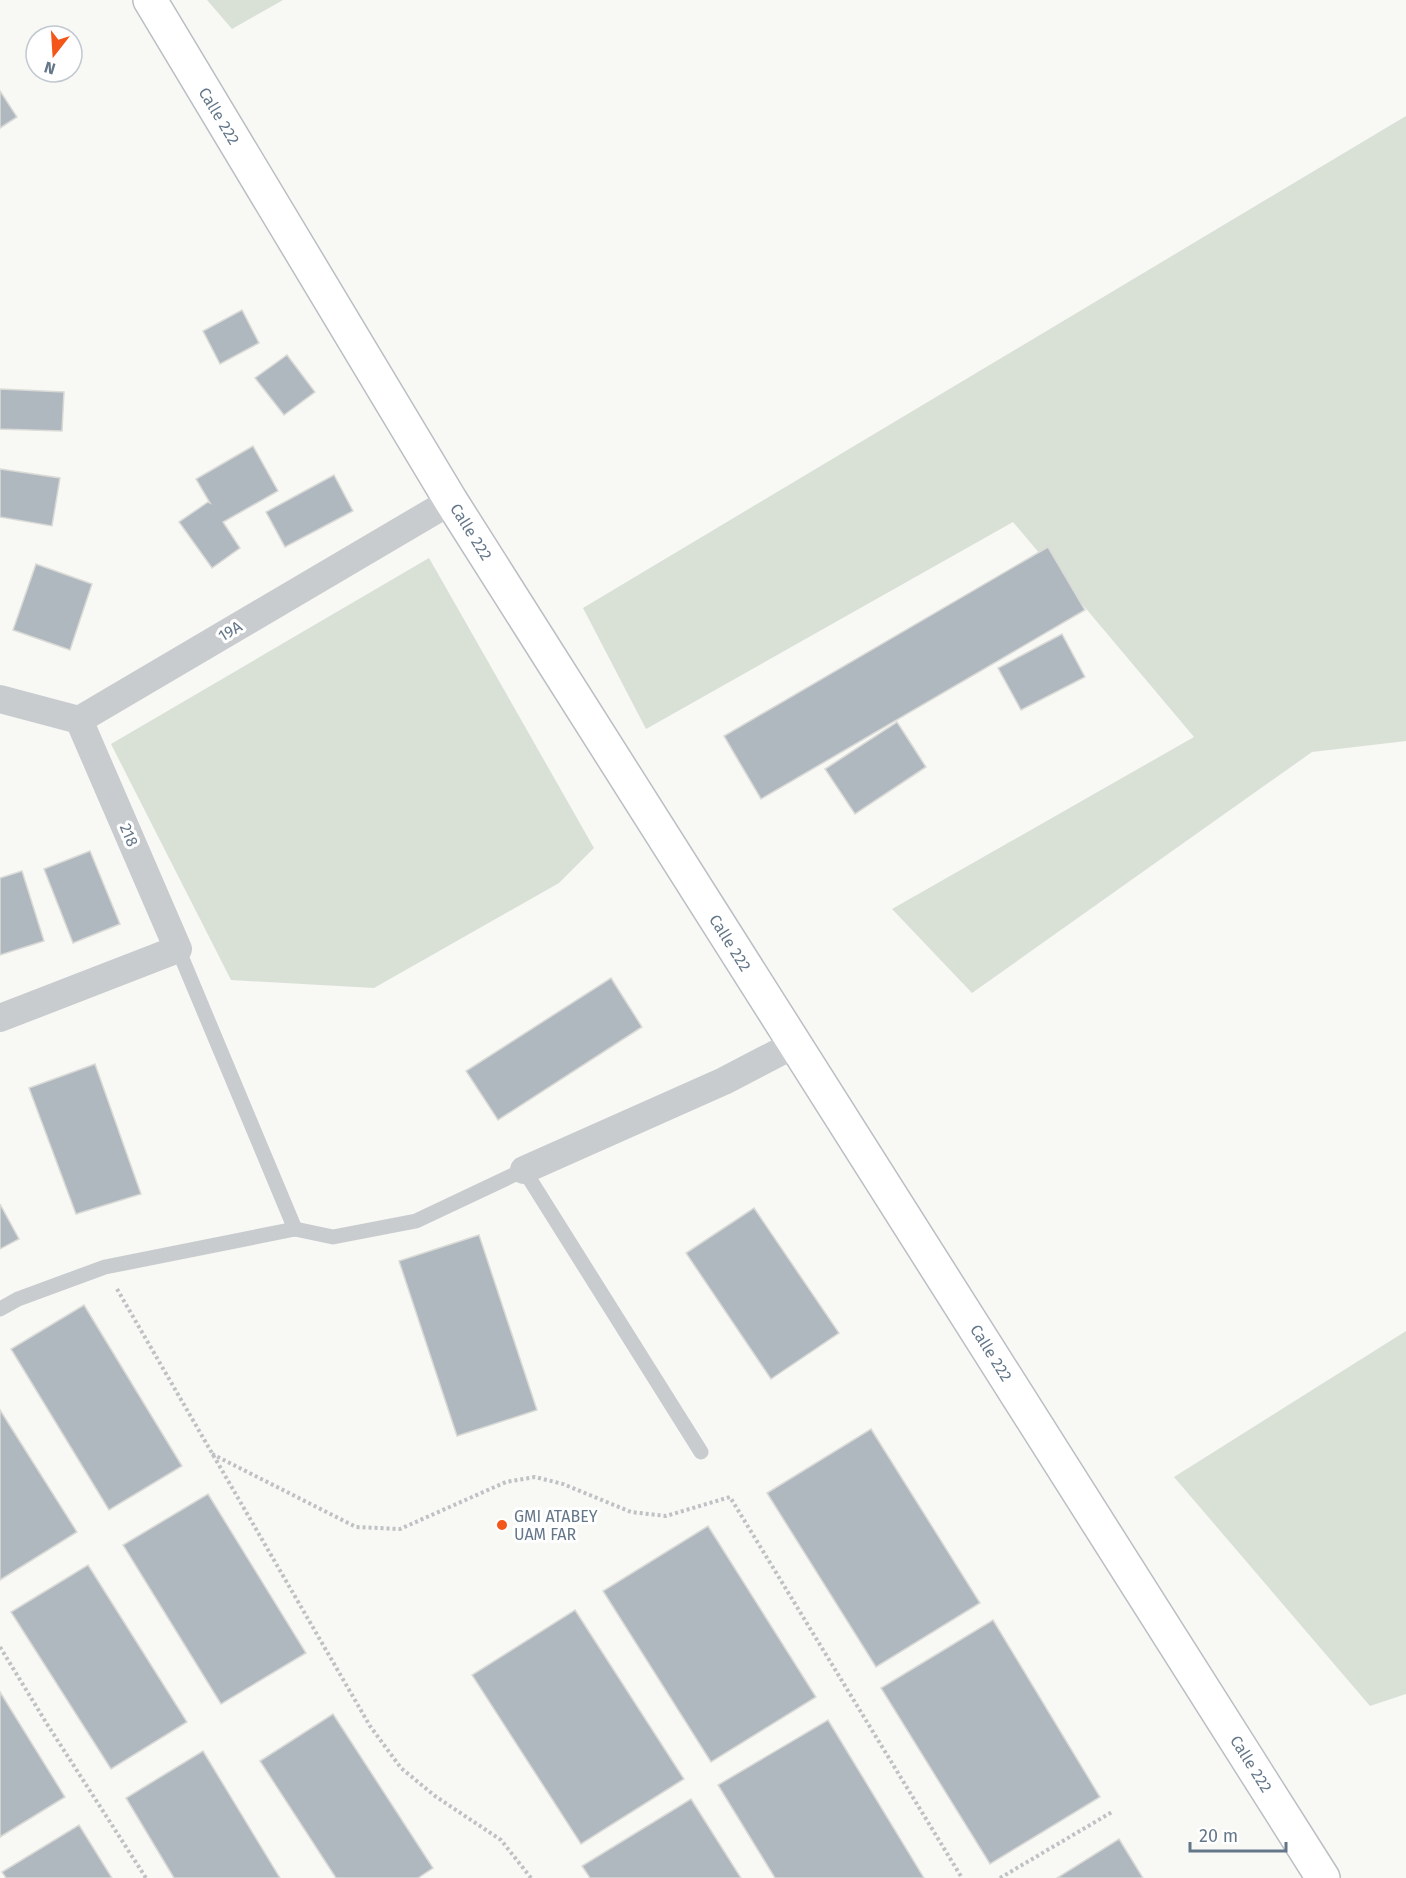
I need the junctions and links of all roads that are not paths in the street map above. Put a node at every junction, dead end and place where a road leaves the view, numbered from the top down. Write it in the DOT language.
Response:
graph roads {
  1 [pos="150,0"];
  2 [pos="451,501"];
  3 [pos="0,699"];
  4 [pos="80,720"];
  5 [pos="178,950"];
  6 [pos="0,1018"];
  7 [pos="795,1044"];
  8 [pos="524,1170"];
  9 [pos="295,1229"];
  10 [pos="0,1310"];
  11 [pos="701,1452"];
  12 [pos="1323,1878"];
  1 -- 2 [label="main road, Calle 222"];
  2 -- 4 [label="street, 19A"];
  2 -- 7 [label="main road, Calle 222"];
  3 -- 4 [label="street"];
  4 -- 5 [label="street, 218"];
  5 -- 6 [label="street"];
  5 -- 9 [label="lane"];
  7 -- 8 [label="street"];
  7 -- 12 [label="main road, Calle 222"];
  8 -- 9 [label="lane"];
  8 -- 11 [label="lane"];
  9 -- 10 [label="lane"];
}
